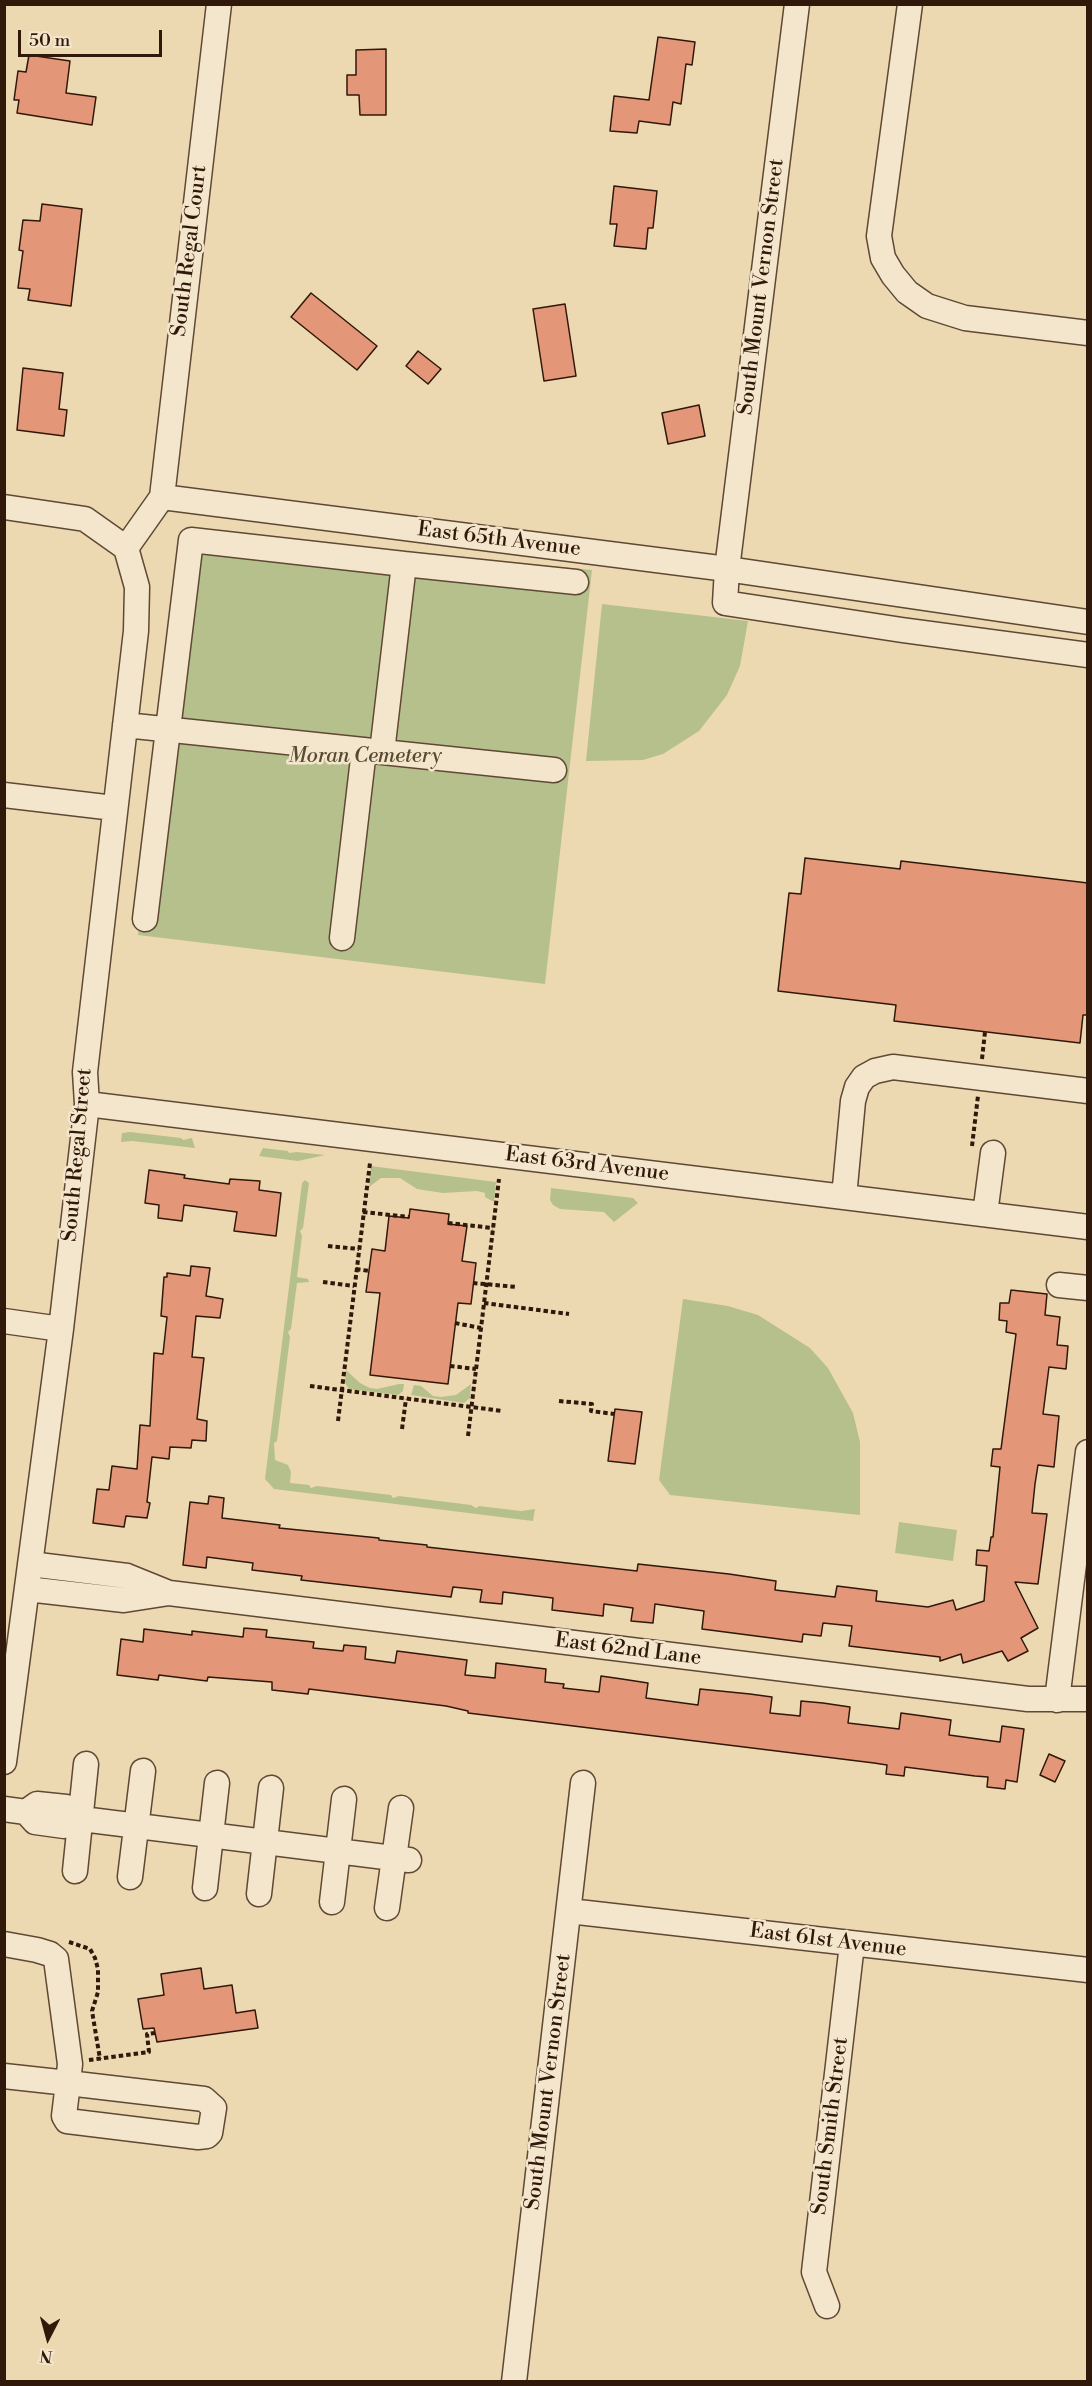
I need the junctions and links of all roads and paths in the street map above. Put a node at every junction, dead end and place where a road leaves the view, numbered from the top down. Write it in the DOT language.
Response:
graph roads {
  1 [pos="219,4"];
  2 [pos="797,4"];
  3 [pos="910,4"];
  4 [pos="1088,333"];
  5 [pos="162,497"];
  6 [pos="4,507"];
  7 [pos="126,548"];
  8 [pos="404,564"];
  9 [pos="727,569"];
  10 [pos="576,582"];
  11 [pos="1088,622"];
  12 [pos="1088,654"];
  13 [pos="125,724"];
  14 [pos="168,729"];
  15 [pos="373,751"];
  16 [pos="554,770"];
  17 [pos="4,795"];
  18 [pos="114,808"];
  19 [pos="145,919"];
  20 [pos="342,938"];
  21 [pos="985,1032"];
  22 [pos="980,1079"];
  23 [pos="1088,1091"];
  24 [pos="87,1104"];
  25 [pos="982,1151"];
  26 [pos="370,1163"];
  27 [pos="499,1179"];
  28 [pos="844,1197"];
  29 [pos="363,1212"];
  30 [pos="985,1214"];
  31 [pos="409,1217"];
  32 [pos="448,1222"];
  33 [pos="1088,1227"];
  34 [pos="493,1228"];
  35 [pos="328,1246"];
  36 [pos="359,1249"];
  37 [pos="356,1269"];
  38 [pos="369,1271"];
  39 [pos="323,1282"];
  40 [pos="473,1283"];
  41 [pos="486,1285"];
  42 [pos="1059,1285"];
  43 [pos="354,1286"];
  44 [pos="518,1287"];
  45 [pos="1088,1288"];
  46 [pos="484,1303"];
  47 [pos="569,1314"];
  48 [pos="4,1322"];
  49 [pos="455,1323"];
  50 [pos="481,1328"];
  51 [pos="61,1329"];
  52 [pos="450,1366"];
  53 [pos="476,1369"];
  54 [pos="310,1386"];
  55 [pos="341,1390"];
  56 [pos="406,1398"];
  57 [pos="559,1401"];
  58 [pos="471,1407"];
  59 [pos="502,1410"];
  60 [pos="614,1414"];
  61 [pos="338,1421"];
  62 [pos="402,1429"];
  63 [pos="468,1436"];
  64 [pos="1088,1452"];
  65 [pos="30,1564"];
  66 [pos="27,1589"];
  67 [pos="169,1593"];
  68 [pos="1088,1699"];
  69 [pos="1058,1700"];
  70 [pos="4,1762"];
  71 [pos="86,1764"];
  72 [pos="142,1771"];
  73 [pos="217,1783"];
  74 [pos="583,1783"];
  75 [pos="271,1788"];
  76 [pos="344,1798"];
  77 [pos="401,1808"];
  78 [pos="15,1810"];
  79 [pos="77,1818"];
  80 [pos="136,1826"];
  81 [pos="212,1835"];
  82 [pos="265,1842"];
  83 [pos="338,1851"];
  84 [pos="401,1859"];
  85 [pos="75,1871"];
  86 [pos="130,1877"];
  87 [pos="205,1887"];
  88 [pos="259,1894"];
  89 [pos="332,1902"];
  90 [pos="387,1908"];
  91 [pos="569,1911"];
  92 [pos="4,1944"];
  93 [pos="852,1944"];
  94 [pos="1088,1970"];
  95 [pos="155,2033"];
  96 [pos="83,2061"];
  97 [pos="4,2076"];
  98 [pos="68,2084"];
  99 [pos="827,2306"];
  100 [pos="514,2382"];
  1 -- 5 [label="street, South Regal Court"];
  2 -- 9 [label="street, South Mount Vernon Street"];
  3 -- 4 [label="street"];
  5 -- 7 [label="street"];
  5 -- 9 [label="street, East 65th Avenue"];
  6 -- 7 [label="street"];
  7 -- 13 [label="street, South Regal Street"];
  8 -- 10 [label="street"];
  8 -- 14 [label="street"];
  8 -- 15 [label="street"];
  9 -- 11 [label="street, East 65th Avenue"];
  9 -- 12 [label="street, South Mount Vernon Street"];
  13 -- 14 [label="street"];
  13 -- 18 [label="street, South Regal Street"];
  14 -- 15 [label="street"];
  14 -- 19 [label="street"];
  15 -- 16 [label="street"];
  15 -- 20 [label="street"];
  17 -- 18 [label="street"];
  18 -- 24 [label="street, South Regal Street"];
  21 -- 22 [label="path"];
  22 -- 23 [label="street"];
  22 -- 25 [label="path"];
  22 -- 28 [label="street"];
  24 -- 28 [label="street, East 63rd Avenue"];
  24 -- 51 [label="street, South Regal Street"];
  25 -- 30 [label="street"];
  26 -- 29 [label="path"];
  27 -- 34 [label="path"];
  28 -- 30 [label="street, East 63rd Avenue"];
  29 -- 31 [label="path"];
  29 -- 36 [label="path"];
  30 -- 33 [label="street, East 63rd Avenue"];
  32 -- 34 [label="path"];
  34 -- 41 [label="path"];
  35 -- 36 [label="path"];
  36 -- 37 [label="path"];
  37 -- 38 [label="path"];
  37 -- 43 [label="path"];
  39 -- 43 [label="path"];
  40 -- 41 [label="path"];
  41 -- 44 [label="path"];
  41 -- 46 [label="path"];
  42 -- 45 [label="street"];
  43 -- 55 [label="path"];
  46 -- 47 [label="path"];
  46 -- 50 [label="path"];
  48 -- 51 [label="street"];
  49 -- 50 [label="path"];
  50 -- 53 [label="path"];
  51 -- 65 [label="street, South Regal Street"];
  52 -- 53 [label="path"];
  53 -- 58 [label="path"];
  54 -- 55 [label="path"];
  55 -- 56 [label="path"];
  55 -- 61 [label="path"];
  56 -- 58 [label="path"];
  56 -- 62 [label="path"];
  57 -- 60 [label="path"];
  58 -- 59 [label="path"];
  58 -- 63 [label="path"];
  64 -- 69 [label="street"];
  65 -- 66 [label="street, South Regal Street"];
  65 -- 67 [label="street, East 62nd Lane"];
  66 -- 67 [label="street, East 62nd Lane"];
  66 -- 70 [label="street, South Regal Street"];
  67 -- 69 [label="street, East 62nd Lane"];
  68 -- 69 [label="street, East 62nd Lane"];
  71 -- 79 [label="street"];
  72 -- 80 [label="street"];
  73 -- 81 [label="street"];
  74 -- 91 [label="street, South Mount Vernon Street"];
  75 -- 82 [label="street"];
  76 -- 83 [label="street"];
  77 -- 84 [label="street"];
  78 -- 79 [label="street"];
  79 -- 80 [label="street"];
  79 -- 85 [label="street"];
  80 -- 81 [label="street"];
  80 -- 86 [label="street"];
  81 -- 82 [label="street"];
  81 -- 87 [label="street"];
  82 -- 83 [label="street"];
  82 -- 88 [label="street"];
  83 -- 84 [label="street"];
  83 -- 89 [label="street"];
  84 -- 90 [label="street"];
  91 -- 93 [label="street, East 61st Avenue"];
  91 -- 100 [label="street, South Mount Vernon Street"];
  92 -- 98 [label="street"];
  93 -- 94 [label="street, East 61st Avenue"];
  93 -- 99 [label="street, South Smith Street"];
  95 -- 96 [label="path"];
  97 -- 98 [label="street"];
  98 -- 98 [label="street"];
}
